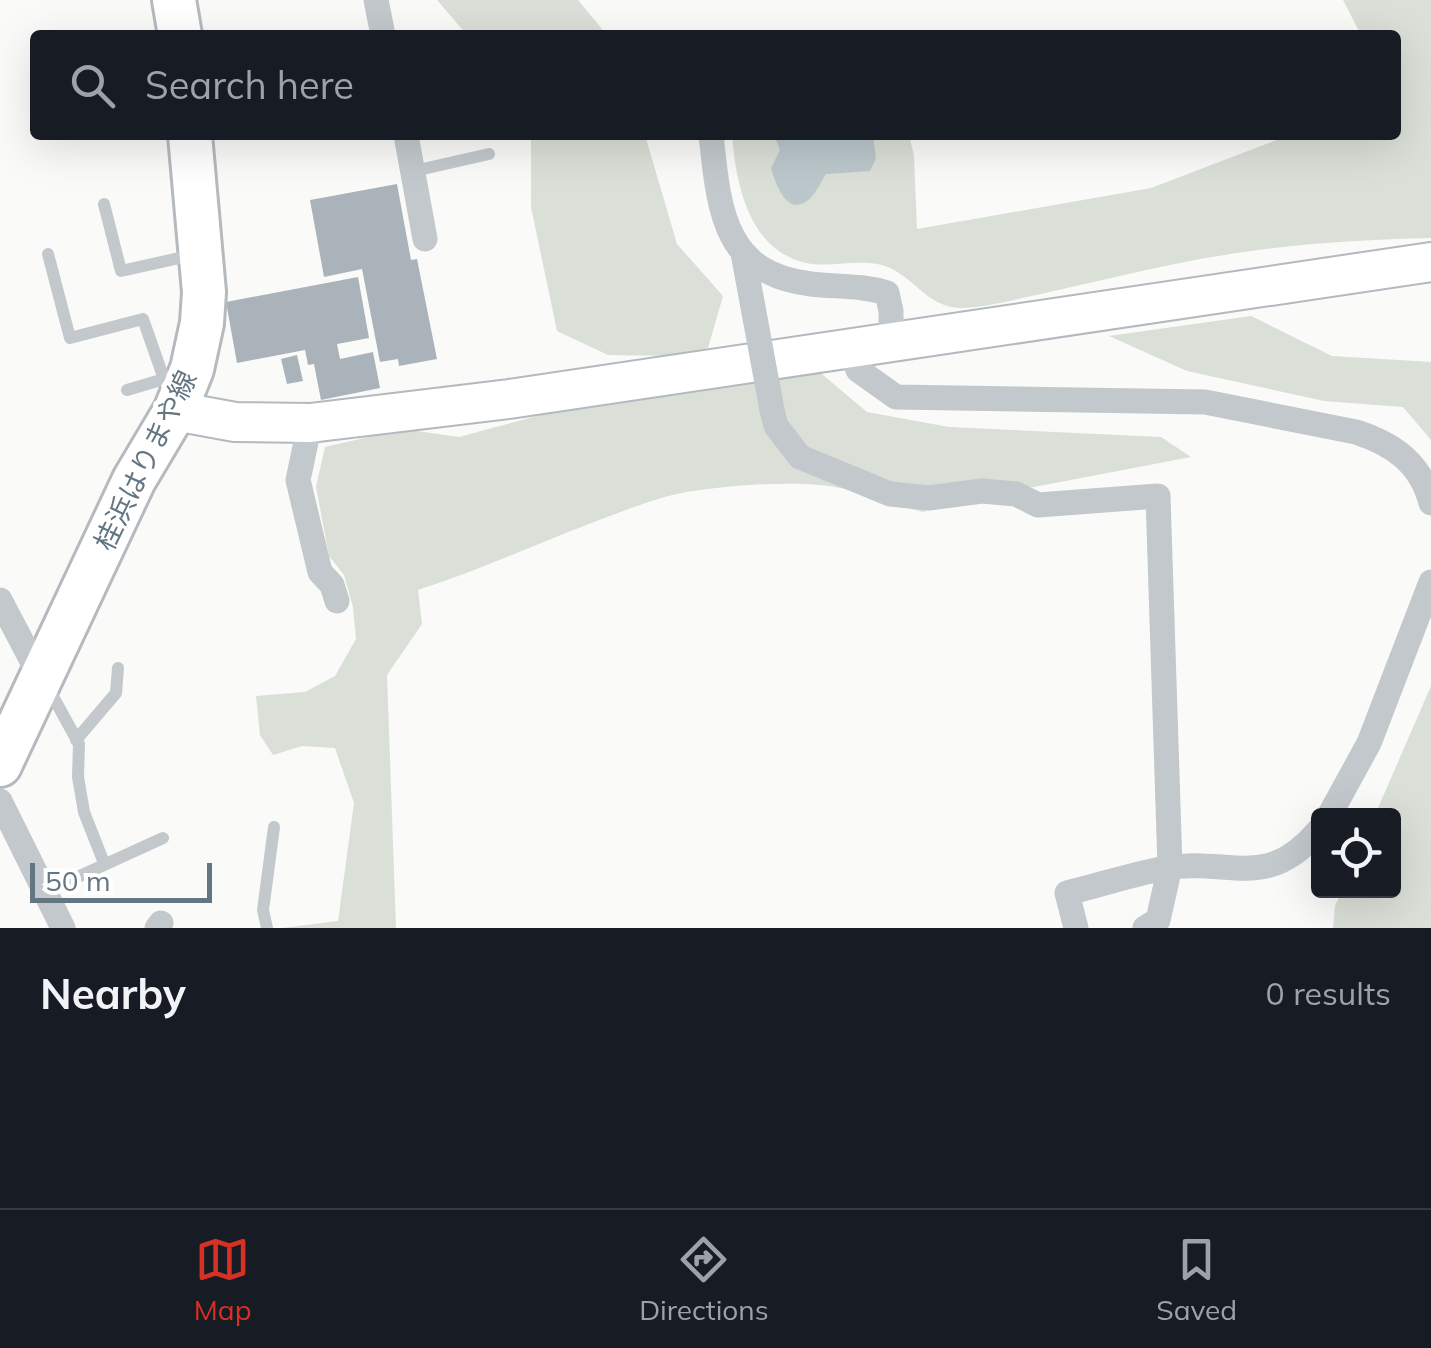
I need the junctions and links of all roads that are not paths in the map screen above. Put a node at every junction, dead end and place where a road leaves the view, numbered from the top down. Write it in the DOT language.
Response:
graph roads {
  1 [pos="174,0"];
  2 [pos="376,0"];
  3 [pos="179,30"];
  4 [pos="383,30"];
  5 [pos="190,140"];
  6 [pos="407,140"];
  7 [pos="712,140"];
  8 [pos="489,154"];
  9 [pos="414,170"];
  10 [pos="104,204"];
  11 [pos="425,239"];
  12 [pos="48,254"];
  13 [pos="201,254"];
  14 [pos="743,254"];
  15 [pos="1431,262"];
  16 [pos="892,340"];
  17 [pos="850,346"];
  18 [pos="173,360"];
  19 [pos="127,390"];
  20 [pos="175,411"];
  21 [pos="310,423"];
  22 [pos="1431,503"];
  23 [pos="1431,582"];
  24 [pos="0,600"];
  25 [pos="337,601"];
  26 [pos="118,668"];
  27 [pos="42,675"];
  28 [pos="76,740"];
  29 [pos="0,765"];
  30 [pos="0,801"];
  31 [pos="1333,808"];
  32 [pos="274,827"];
  33 [pos="164,838"];
  34 [pos="1311,838"];
  35 [pos="104,863"];
  36 [pos="1170,867"];
  37 [pos="46,891"];
  38 [pos="63,928"];
  39 [pos="268,928"];
  40 [pos="1076,928"];
  41 [pos="1144,928"];
  1 -- 3 [label="main road"];
  2 -- 4 [label="street"];
  5 -- 13 [label="main road, 桂浜はりまや線"];
  6 -- 9 [label="street"];
  7 -- 14 [label="street"];
  8 -- 9 [label="lane"];
  9 -- 11 [label="street"];
  10 -- 13 [label="lane"];
  12 -- 18 [label="lane"];
  13 -- 18 [label="main road, 桂浜はりまや線"];
  14 -- 16 [label="street"];
  14 -- 36 [label="street, bridge"];
  15 -- 16 [label="street"];
  16 -- 17 [label="street"];
  17 -- 21 [label="street"];
  17 -- 22 [label="street"];
  18 -- 19 [label="lane"];
  18 -- 20 [label="main road, 桂浜はりまや線"];
  20 -- 21 [label="street"];
  20 -- 27 [label="main road, 桂浜はりまや線"];
  21 -- 25 [label="street"];
  23 -- 31 [label="street"];
  24 -- 27 [label="street"];
  26 -- 28 [label="lane"];
  27 -- 28 [label="lane"];
  27 -- 29 [label="main road, 桂浜はりまや線"];
  28 -- 35 [label="lane"];
  30 -- 37 [label="street"];
  32 -- 39 [label="lane"];
  33 -- 35 [label="lane"];
  34 -- 36 [label="street"];
  35 -- 37 [label="lane"];
  36 -- 40 [label="street"];
  36 -- 41 [label="street"];
  37 -- 38 [label="street"];
}
